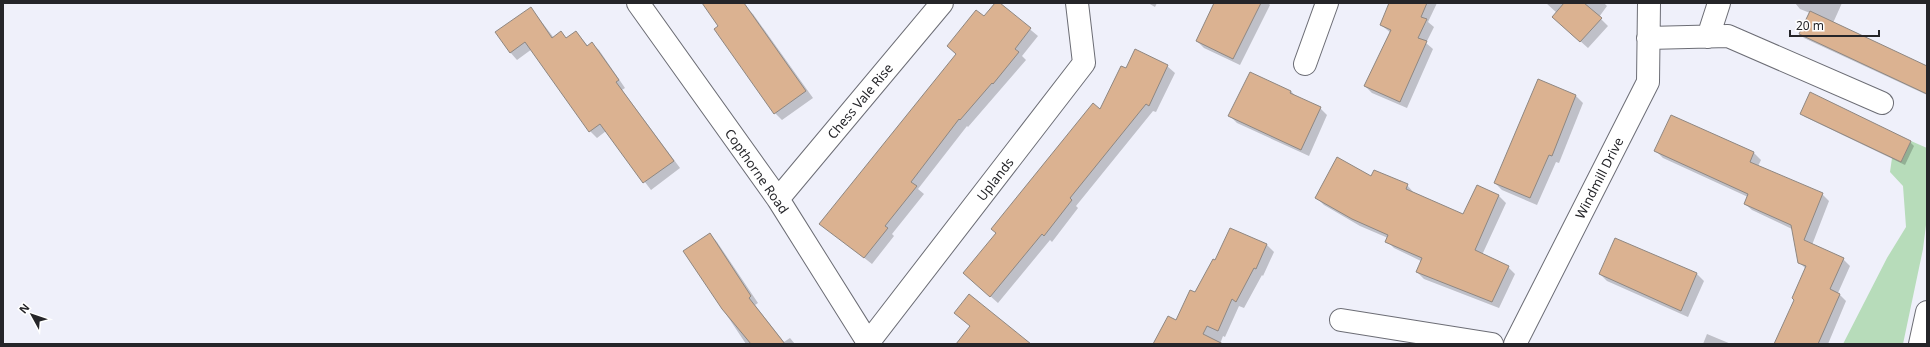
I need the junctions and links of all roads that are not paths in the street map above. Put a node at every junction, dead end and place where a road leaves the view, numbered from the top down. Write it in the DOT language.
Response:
graph roads {
  1 [pos="638,3"];
  2 [pos="942,3"];
  3 [pos="1076,3"];
  4 [pos="1327,3"];
  5 [pos="1648,3"];
  6 [pos="1718,3"];
  7 [pos="1708,37"];
  8 [pos="1648,38"];
  9 [pos="1305,64"];
  10 [pos="1882,103"];
  11 [pos="778,199"];
  12 [pos="1927,312"];
  13 [pos="1341,320"];
  14 [pos="868,343"];
  15 [pos="1492,344"];
  16 [pos="1515,344"];
  17 [pos="1920,344"];
  1 -- 11 [label="street, Copthorne Road"];
  2 -- 11 [label="street, Chess Vale Rise"];
  3 -- 14 [label="street, Uplands"];
  4 -- 9 [label="street"];
  5 -- 8 [label="street, Windmill Drive"];
  6 -- 7 [label="street"];
  7 -- 8 [label="street"];
  7 -- 10 [label="street"];
  8 -- 16 [label="street, Windmill Drive"];
  11 -- 14 [label="street, Copthorne Road"];
  12 -- 17 [label="street"];
  13 -- 15 [label="street"];
}
